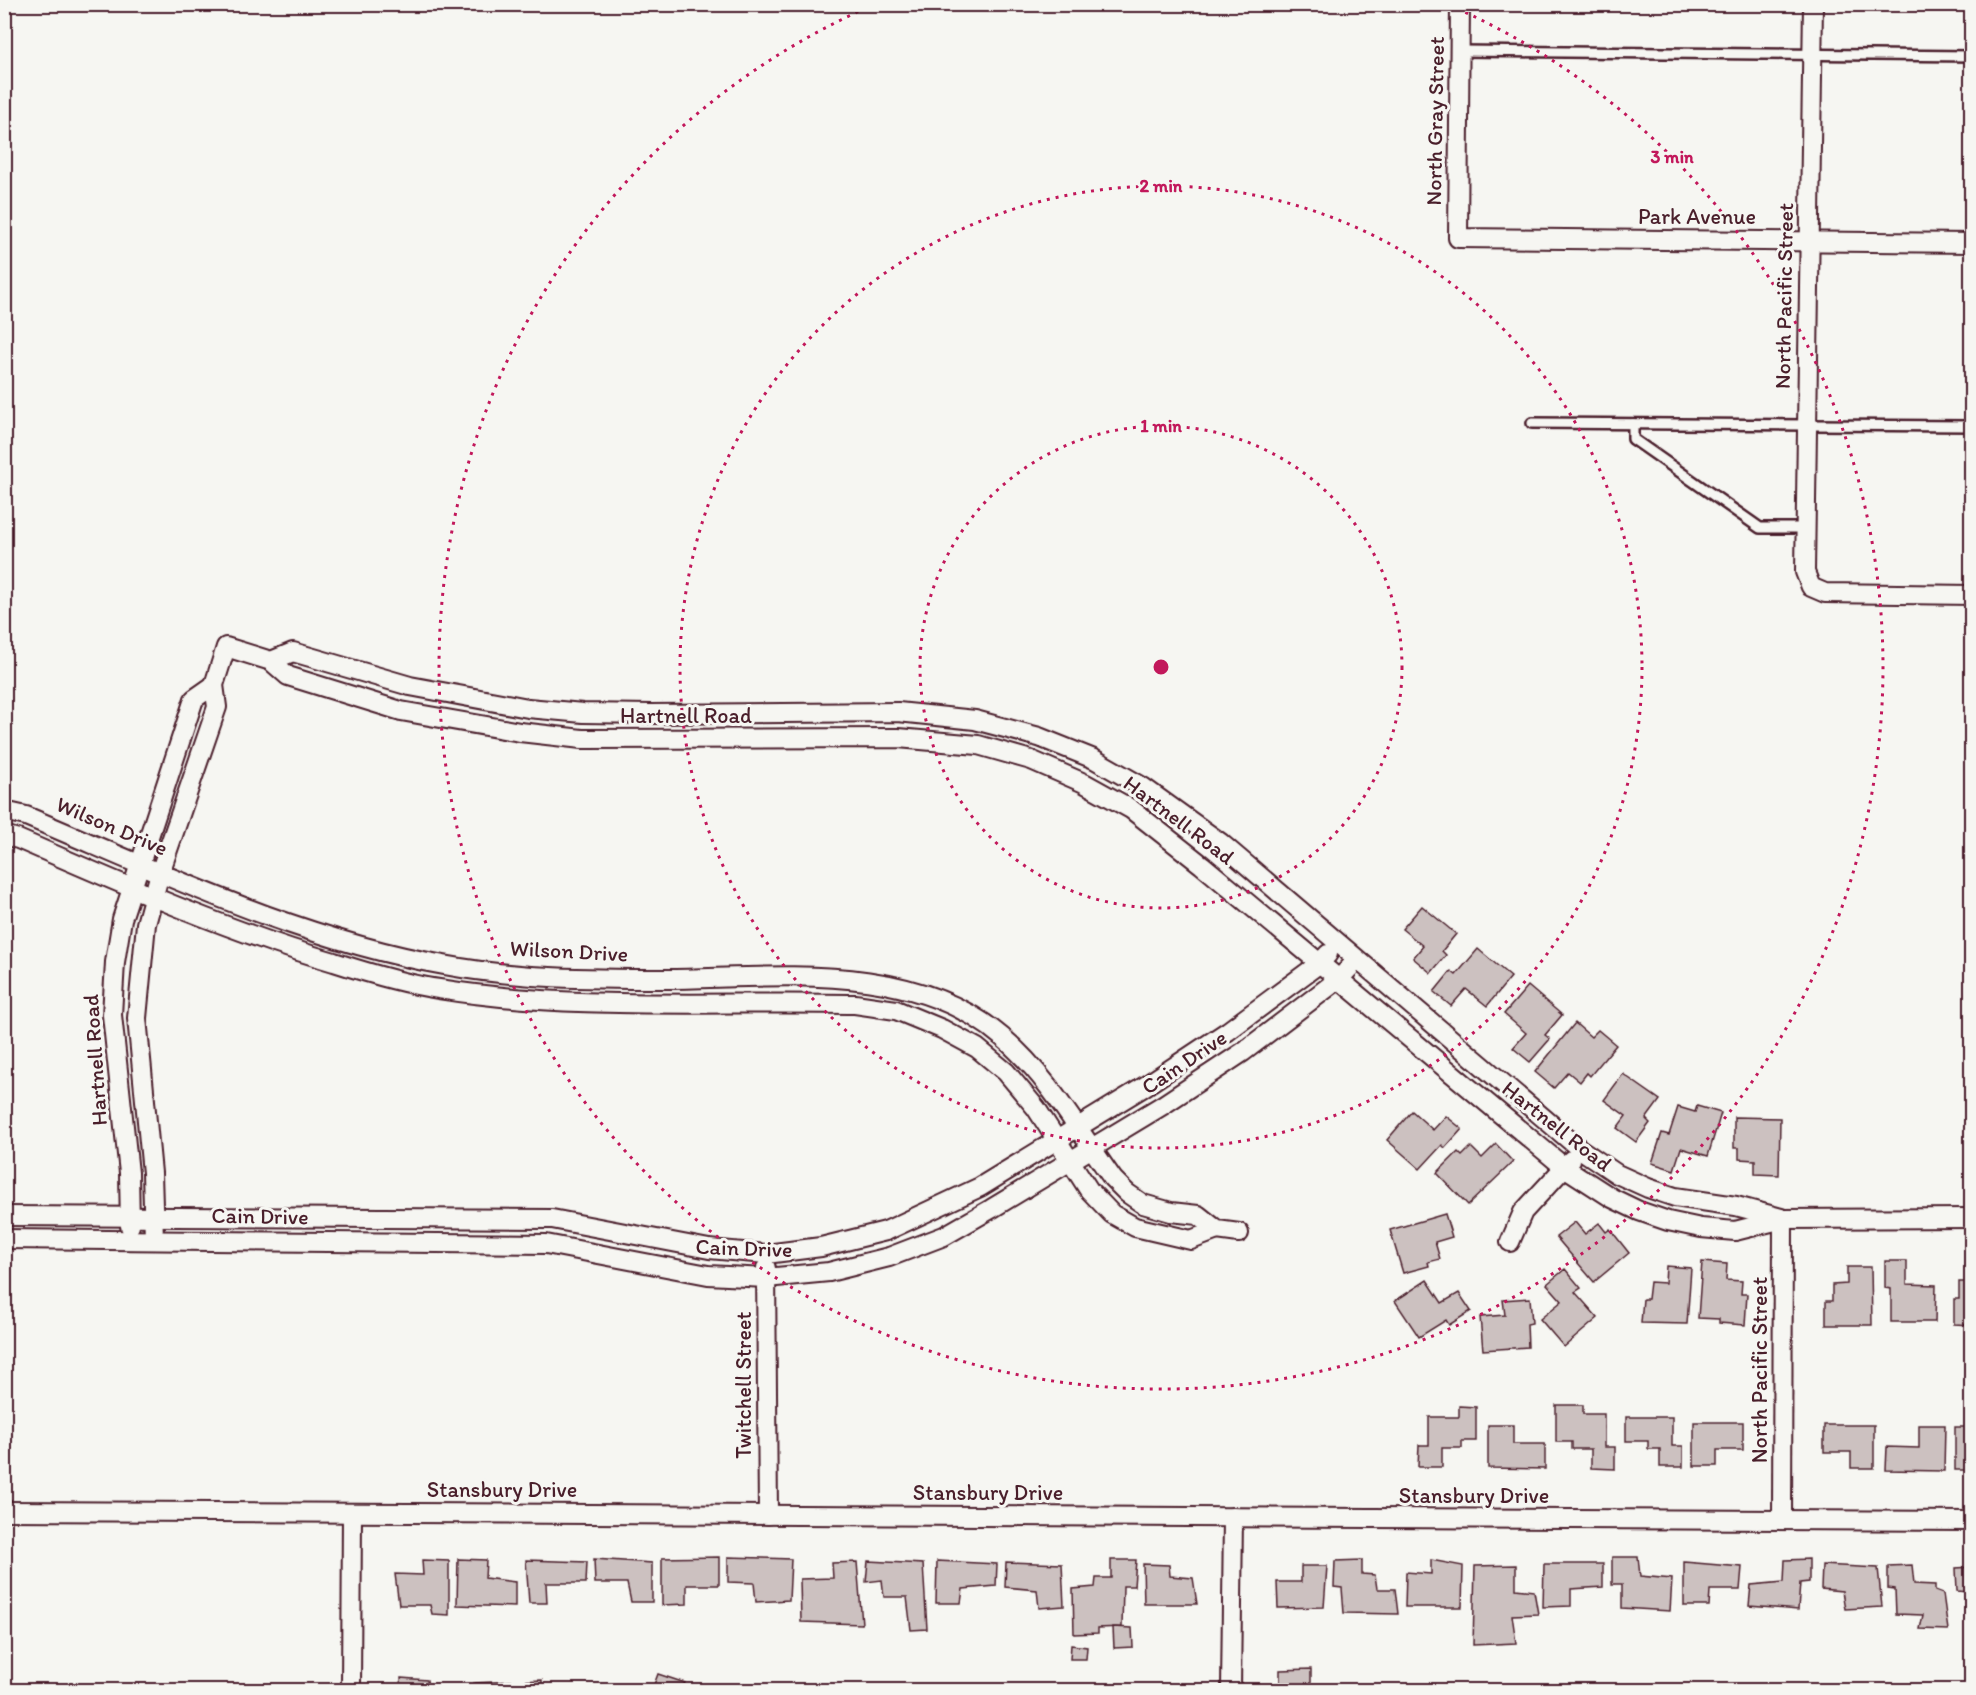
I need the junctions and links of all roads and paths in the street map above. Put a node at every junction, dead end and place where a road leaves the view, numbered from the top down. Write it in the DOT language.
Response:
graph roads {
  1 [pos="1460,4"];
  2 [pos="1813,4"];
  3 [pos="1460,51"];
  4 [pos="1813,55"];
  5 [pos="1971,56"];
  6 [pos="1458,238"];
  7 [pos="1808,241"];
  8 [pos="1971,243"];
  9 [pos="1532,423"];
  10 [pos="1633,424"];
  11 [pos="1806,424"];
  12 [pos="1971,426"];
  13 [pos="1805,528"];
  14 [pos="1971,595"];
  15 [pos="270,661"];
  16 [pos="214,685"];
  17 [pos="898,712"];
  18 [pos="651,714"];
  19 [pos="898,738"];
  20 [pos="650,740"];
  21 [pos="4,811"];
  22 [pos="4,836"];
  23 [pos="140,864"];
  24 [pos="160,873"];
  25 [pos="132,888"];
  26 [pos="153,897"];
  27 [pos="1338,944"];
  28 [pos="1357,960"];
  29 [pos="1320,963"];
  30 [pos="663,979"];
  31 [pos="1340,979"];
  32 [pos="664,1004"];
  33 [pos="1078,1128"];
  34 [pos="1056,1141"];
  35 [pos="1092,1149"];
  36 [pos="1580,1149"];
  37 [pos="1070,1161"];
  38 [pos="1564,1167"];
  39 [pos="4,1216"];
  40 [pos="130,1216"];
  41 [pos="153,1216"];
  42 [pos="408,1218"];
  43 [pos="1971,1218"];
  44 [pos="1783,1219"];
  45 [pos="1217,1230"];
  46 [pos="1239,1233"];
  47 [pos="4,1239"];
  48 [pos="130,1239"];
  49 [pos="154,1239"];
  50 [pos="408,1242"];
  51 [pos="1510,1242"];
  52 [pos="766,1254"];
  53 [pos="766,1278"];
  54 [pos="4,1511"];
  55 [pos="352,1513"];
  56 [pos="768,1515"];
  57 [pos="1233,1517"];
  58 [pos="1782,1520"];
  59 [pos="1971,1521"];
  60 [pos="351,1690"];
  61 [pos="1231,1690"];
  1 -- 3 [label="street, North Gray Street"];
  2 -- 4 [label="street, North Pacific Street"];
  3 -- 4 [label="lane"];
  3 -- 6 [label="street, North Gray Street"];
  4 -- 5 [label="lane"];
  4 -- 7 [label="street, North Pacific Street"];
  6 -- 7 [label="street, Park Avenue"];
  7 -- 8 [label="street, Park Avenue"];
  7 -- 11 [label="street, North Pacific Street"];
  9 -- 10 [label="lane"];
  10 -- 11 [label="lane"];
  10 -- 13 [label="lane"];
  11 -- 12 [label="lane"];
  11 -- 13 [label="street, North Pacific Street"];
  13 -- 14 [label="street, North Pacific Street"];
  15 -- 16 [label="street, Hartnell Road"];
  15 -- 18 [label="street, Hartnell Road"];
  15 -- 20 [label="street, Hartnell Road"];
  16 -- 23 [label="street, Hartnell Road"];
  16 -- 24 [label="street, Hartnell Road"];
  17 -- 18 [label="street, Hartnell Road"];
  17 -- 19 [label="street"];
  17 -- 27 [label="street, Hartnell Road"];
  18 -- 20 [label="street"];
  19 -- 20 [label="street, Hartnell Road"];
  19 -- 29 [label="street, Hartnell Road"];
  21 -- 23 [label="street, Wilson Drive"];
  22 -- 25 [label="street"];
  23 -- 24 [label="street, Wilson Drive"];
  23 -- 25 [label="street, Hartnell Road"];
  24 -- 26 [label="street, Hartnell Road"];
  24 -- 30 [label="street, Wilson Drive"];
  25 -- 26 [label="street"];
  25 -- 40 [label="street, Hartnell Road"];
  26 -- 32 [label="street"];
  26 -- 41 [label="street, Hartnell Road"];
  27 -- 28 [label="street, Hartnell Road"];
  27 -- 29 [label="street, Cain Drive"];
  28 -- 31 [label="street, Cain Drive"];
  28 -- 36 [label="street, Hartnell Road"];
  29 -- 31 [label="street, Hartnell Road"];
  29 -- 33 [label="street, Cain Drive"];
  30 -- 32 [label="street"];
  30 -- 33 [label="street, Wilson Drive"];
  31 -- 35 [label="street, Cain Drive"];
  31 -- 38 [label="street, Hartnell Road"];
  32 -- 34 [label="street"];
  33 -- 34 [label="street, Cain Drive"];
  33 -- 35 [label="street, Wilson Drive"];
  34 -- 37 [label="street"];
  34 -- 52 [label="street, Cain Drive"];
  35 -- 37 [label="street, Cain Drive"];
  35 -- 45 [label="street, Wilson Drive"];
  36 -- 38 [label="street"];
  36 -- 44 [label="street, Hartnell Road"];
  37 -- 45 [label="street"];
  37 -- 53 [label="street, Cain Drive"];
  38 -- 44 [label="street, Hartnell Road"];
  38 -- 51 [label="street"];
  39 -- 40 [label="street, Cain Drive"];
  40 -- 41 [label="street, Cain Drive"];
  40 -- 48 [label="street, Hartnell Road"];
  41 -- 42 [label="street, Cain Drive"];
  41 -- 49 [label="street, Hartnell Road"];
  42 -- 50 [label="street"];
  42 -- 52 [label="street, Cain Drive"];
  43 -- 44 [label="street, Hartnell Road"];
  44 -- 58 [label="street, North Pacific Street"];
  45 -- 46 [label="street"];
  47 -- 48 [label="street, Cain Drive"];
  48 -- 49 [label="street, Cain Drive"];
  49 -- 50 [label="street, Cain Drive"];
  50 -- 53 [label="street, Cain Drive"];
  52 -- 53 [label="street, Twitchell Street"];
  53 -- 56 [label="street, Twitchell Street"];
  54 -- 55 [label="street, Stansbury Drive"];
  55 -- 56 [label="street, Stansbury Drive"];
  55 -- 60 [label="street"];
  56 -- 57 [label="street, Stansbury Drive"];
  57 -- 58 [label="street, Stansbury Drive"];
  57 -- 61 [label="street"];
  58 -- 59 [label="street, Stansbury Drive"];
}
